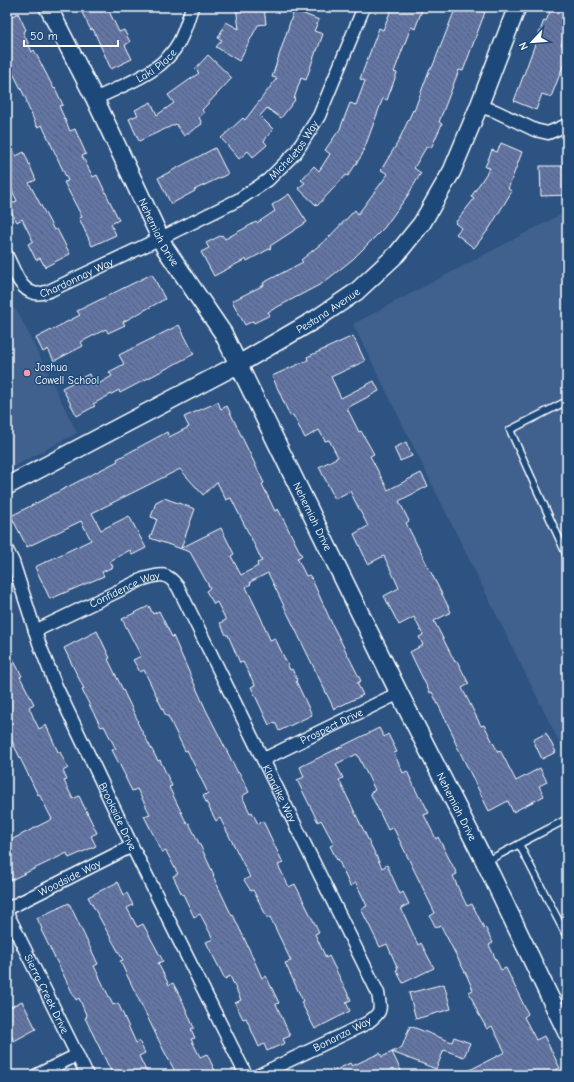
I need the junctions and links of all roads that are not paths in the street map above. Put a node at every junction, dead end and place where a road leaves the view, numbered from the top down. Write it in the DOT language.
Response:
graph roads {
  1 [pos="48,7"];
  2 [pos="192,7"];
  3 [pos="364,7"];
  4 [pos="517,7"];
  5 [pos="95,99"];
  6 [pos="479,106"];
  7 [pos="567,125"];
  8 [pos="161,238"];
  9 [pos="7,256"];
  10 [pos="238,364"];
  11 [pos="567,401"];
  12 [pos="7,486"];
  13 [pos="7,550"];
  14 [pos="567,556"];
  15 [pos="194,620"];
  16 [pos="35,631"];
  17 [pos="399,693"];
  18 [pos="264,759"];
  19 [pos="567,819"];
  20 [pos="519,844"];
  21 [pos="132,846"];
  22 [pos="485,862"];
  23 [pos="7,909"];
  24 [pos="7,913"];
  25 [pos="567,937"];
  26 [pos="365,967"];
  27 [pos="567,1033"];
  28 [pos="77,1055"];
  29 [pos="37,1075"];
  30 [pos="87,1075"];
  31 [pos="246,1075"];
  32 [pos="259,1075"];
  1 -- 5 [label="street, Nehemiah Drive"];
  2 -- 5 [label="street, Laki Place"];
  3 -- 8 [label="street, Micheletos Way"];
  4 -- 6 [label="street, Pestana Avenue"];
  5 -- 8 [label="street, Nehemiah Drive"];
  6 -- 7 [label="street"];
  6 -- 10 [label="street, Pestana Avenue"];
  8 -- 9 [label="street, Chardonnay Way"];
  8 -- 10 [label="street, Nehemiah Drive"];
  10 -- 12 [label="street, Pestana Avenue"];
  10 -- 17 [label="street, Nehemiah Drive"];
  11 -- 14 [label="lane"];
  13 -- 16 [label="street, Brookside Drive"];
  15 -- 16 [label="street, Confidence Way"];
  15 -- 18 [label="street, Klondike Way"];
  16 -- 21 [label="street, Brookside Drive"];
  17 -- 18 [label="street, Prospect Drive"];
  17 -- 22 [label="street, Nehemiah Drive"];
  18 -- 26 [label="street, Klondike Way"];
  19 -- 20 [label="lane"];
  20 -- 22 [label="lane"];
  20 -- 25 [label="lane"];
  21 -- 23 [label="street, Woodside Way"];
  21 -- 31 [label="street, Brookside Drive"];
  22 -- 27 [label="street, Nehemiah Drive"];
  24 -- 28 [label="street, Sierra Creek Drive"];
  26 -- 32 [label="street, Bonanza Way"];
  28 -- 29 [label="street"];
  28 -- 30 [label="street, Sierra Creek Drive"];
}
